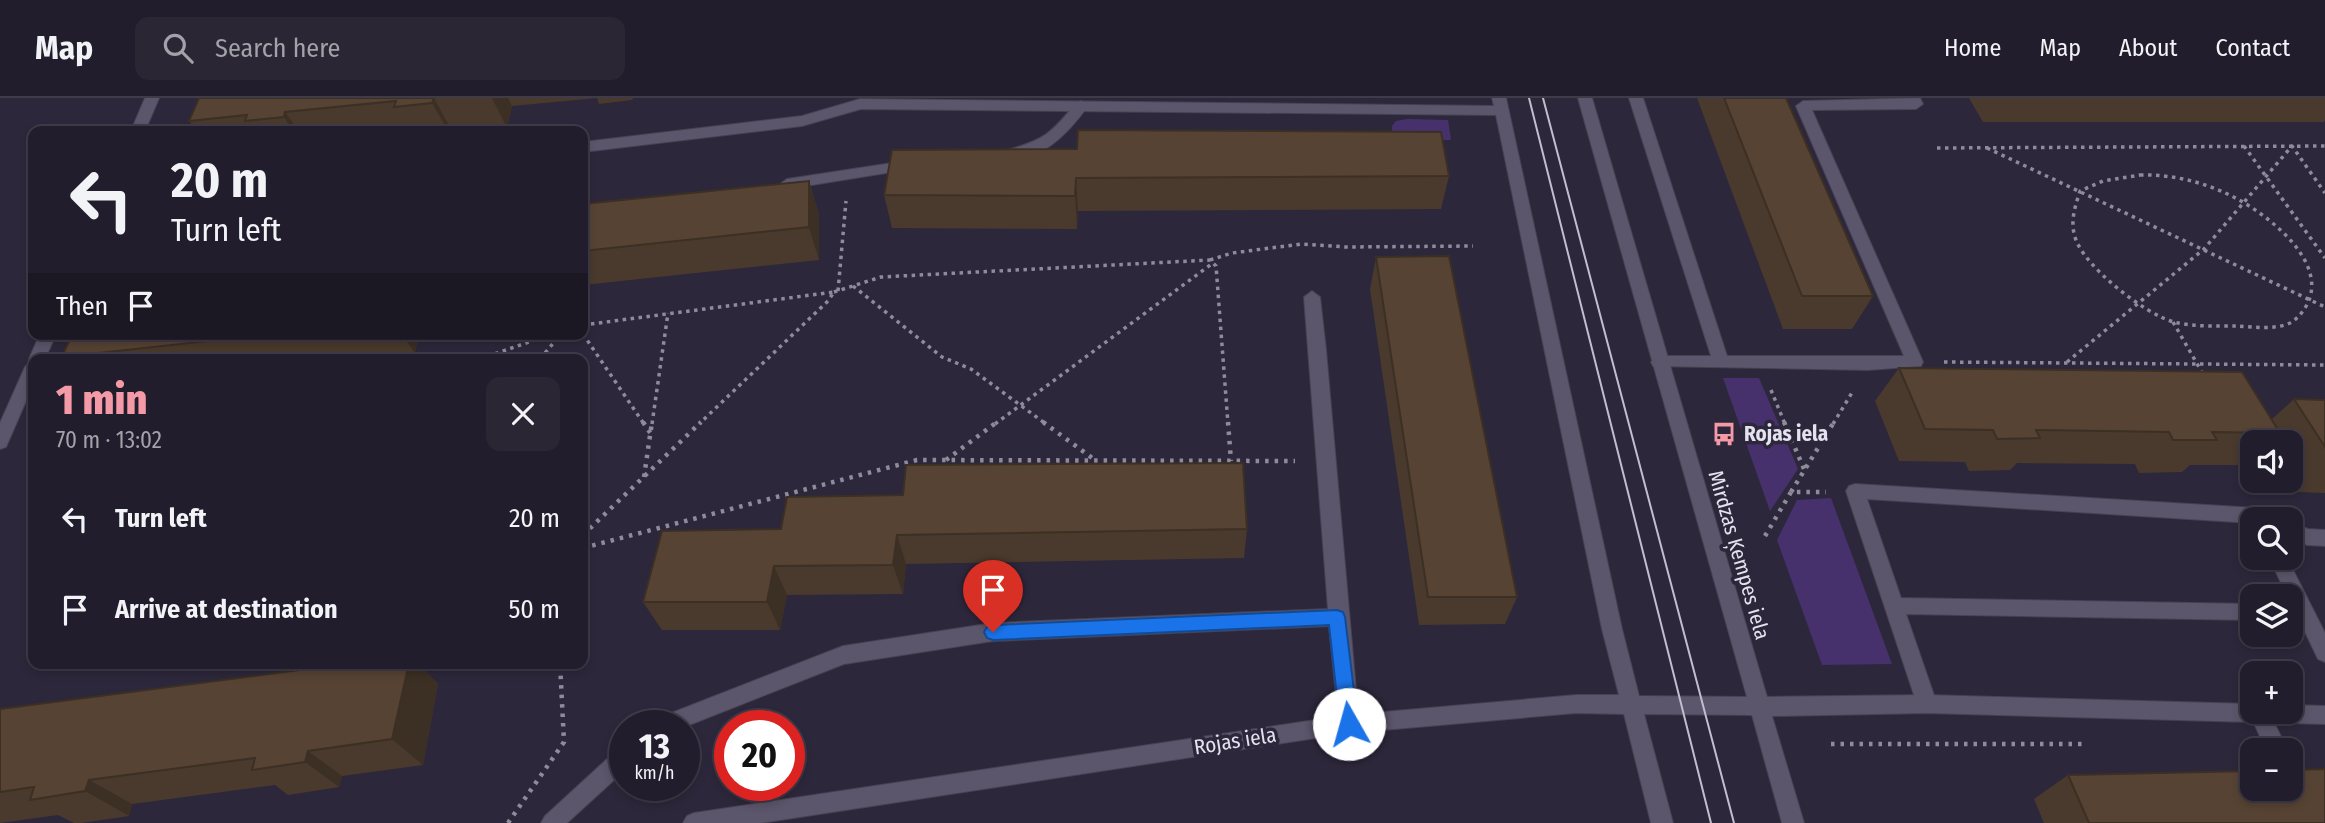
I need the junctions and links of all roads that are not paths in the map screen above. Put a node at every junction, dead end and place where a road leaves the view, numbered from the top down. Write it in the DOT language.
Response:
graph roads {
  1 [pos="152,98"];
  2 [pos="1585,98"];
  3 [pos="1636,98"];
  4 [pos="1913,98"];
  5 [pos="860,101"];
  6 [pos="1121,102"];
  7 [pos="1500,104"];
  8 [pos="1081,106"];
  9 [pos="140,126"];
  10 [pos="588,147"];
  11 [pos="998,155"];
  12 [pos="931,163"];
  13 [pos="776,185"];
  14 [pos="1312,297"];
  15 [pos="1659,362"];
  16 [pos="1721,362"];
  17 [pos="28,378"];
  18 [pos="0,442"];
  19 [pos="2240,517"];
  20 [pos="2303,535"];
  21 [pos="2325,538"];
  22 [pos="1894,606"];
  23 [pos="2240,612"];
  24 [pos="1337,617"];
  25 [pos="2303,620"];
  26 [pos="2325,653"];
  27 [pos="1632,704"];
  28 [pos="1927,704"];
  29 [pos="1759,706"];
  30 [pos="700,711"];
  31 [pos="2240,712"];
  32 [pos="2303,714"];
  33 [pos="2325,715"];
  34 [pos="1349,724"];
  35 [pos="609,771"];
  36 [pos="552,823"];
  37 [pos="694,823"];
  38 [pos="1662,823"];
  39 [pos="1793,823"];
  1 -- 9 [label="street"];
  2 -- 15 [label="street, Mirdzas Ķempes iela"];
  3 -- 16 [label="street"];
  4 -- 16 [label="street"];
  5 -- 8 [label="street"];
  5 -- 10 [label="street"];
  6 -- 7 [label="street"];
  6 -- 8 [label="street"];
  7 -- 27 [label="street"];
  8 -- 11 [label="street"];
  12 -- 13 [label="street"];
  14 -- 24 [label="street"];
  15 -- 16 [label="street"];
  15 -- 29 [label="street, Mirdzas Ķempes iela"];
  17 -- 18 [label="street"];
  19 -- 22 [label="street"];
  20 -- 21 [label="street"];
  22 -- 23 [label="street"];
  22 -- 28 [label="street"];
  24 -- 30 [label="street"];
  24 -- 34 [label="street"];
  25 -- 26 [label="street"];
  27 -- 29 [label="street, Rojas iela"];
  27 -- 34 [label="street, Rojas iela"];
  27 -- 38 [label="street"];
  28 -- 29 [label="street, Rojas iela"];
  28 -- 31 [label="street, Rojas iela"];
  29 -- 39 [label="street, Mirdzas Ķempes iela"];
  32 -- 33 [label="street, Rojas iela"];
  34 -- 37 [label="street, Rojas iela"];
  35 -- 36 [label="street"];
}
